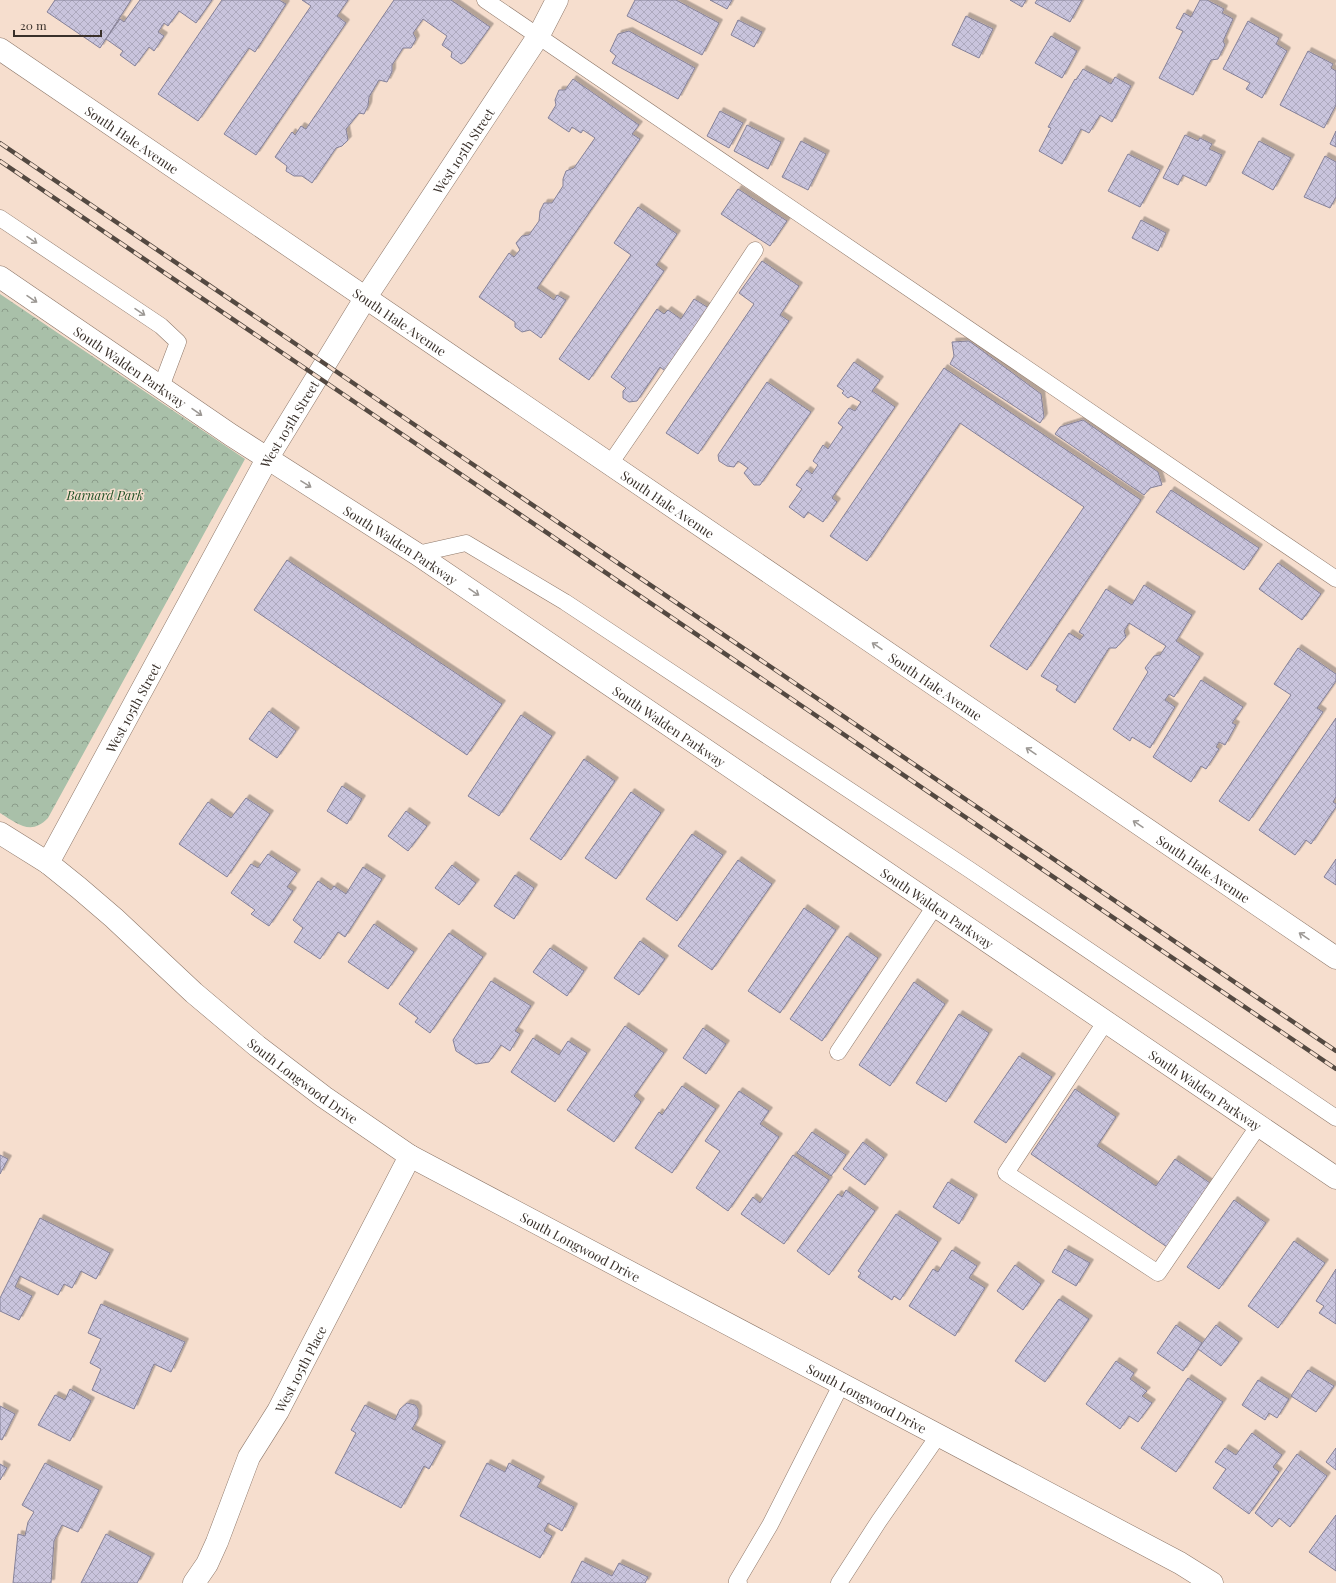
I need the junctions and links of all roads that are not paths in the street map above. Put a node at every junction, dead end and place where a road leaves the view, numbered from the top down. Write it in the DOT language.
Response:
graph roads {
  1 [pos="485,0"];
  2 [pos="557,0"];
  3 [pos="539,35"];
  4 [pos="0,49"];
  5 [pos="0,218"];
  6 [pos="755,250"];
  7 [pos="0,277"];
  8 [pos="366,297"];
  9 [pos="161,387"];
  10 [pos="267,459"];
  11 [pos="610,464"];
  12 [pos="417,554"];
  13 [pos="1336,579"];
  14 [pos="0,833"];
  15 [pos="48,863"];
  16 [pos="935,906"];
  17 [pos="1336,958"];
  18 [pos="1106,1022"];
  19 [pos="838,1052"];
  20 [pos="1336,1118"];
  21 [pos="1259,1125"];
  22 [pos="410,1156"];
  23 [pos="1336,1178"];
  24 [pos="841,1385"];
  25 [pos="938,1436"];
  26 [pos="194,1583"];
  27 [pos="739,1583"];
  28 [pos="839,1583"];
  29 [pos="1212,1583"];
  1 -- 3 [label="lane"];
  2 -- 3 [label="street, West 105th Street"];
  3 -- 8 [label="street, West 105th Street"];
  3 -- 13 [label="lane"];
  4 -- 8 [label="street, South Hale Avenue"];
  5 -- 9 [label="lane, one-way"];
  6 -- 11 [label="lane"];
  7 -- 9 [label="street, South Walden Parkway, one-way"];
  8 -- 10 [label="street, West 105th Street"];
  8 -- 11 [label="street, South Hale Avenue"];
  9 -- 10 [label="street, South Walden Parkway, one-way"];
  10 -- 12 [label="street, South Walden Parkway, one-way"];
  10 -- 15 [label="street, West 105th Street"];
  17 -- 11 [label="street, South Hale Avenue, one-way"];
  12 -- 16 [label="street, South Walden Parkway, one-way"];
  12 -- 20 [label="lane"];
  14 -- 15 [label="street, South Longwood Drive"];
  15 -- 22 [label="street, South Longwood Drive"];
  16 -- 18 [label="street, South Walden Parkway"];
  16 -- 19 [label="lane"];
  18 -- 21 [label="street, South Walden Parkway"];
  18 -- 21 [label="lane"];
  21 -- 23 [label="street, South Walden Parkway"];
  22 -- 24 [label="street, South Longwood Drive"];
  22 -- 26 [label="street, West 105th Place"];
  24 -- 25 [label="street, South Longwood Drive"];
  24 -- 27 [label="lane"];
  25 -- 28 [label="lane"];
  25 -- 29 [label="street, South Longwood Drive"];
}
